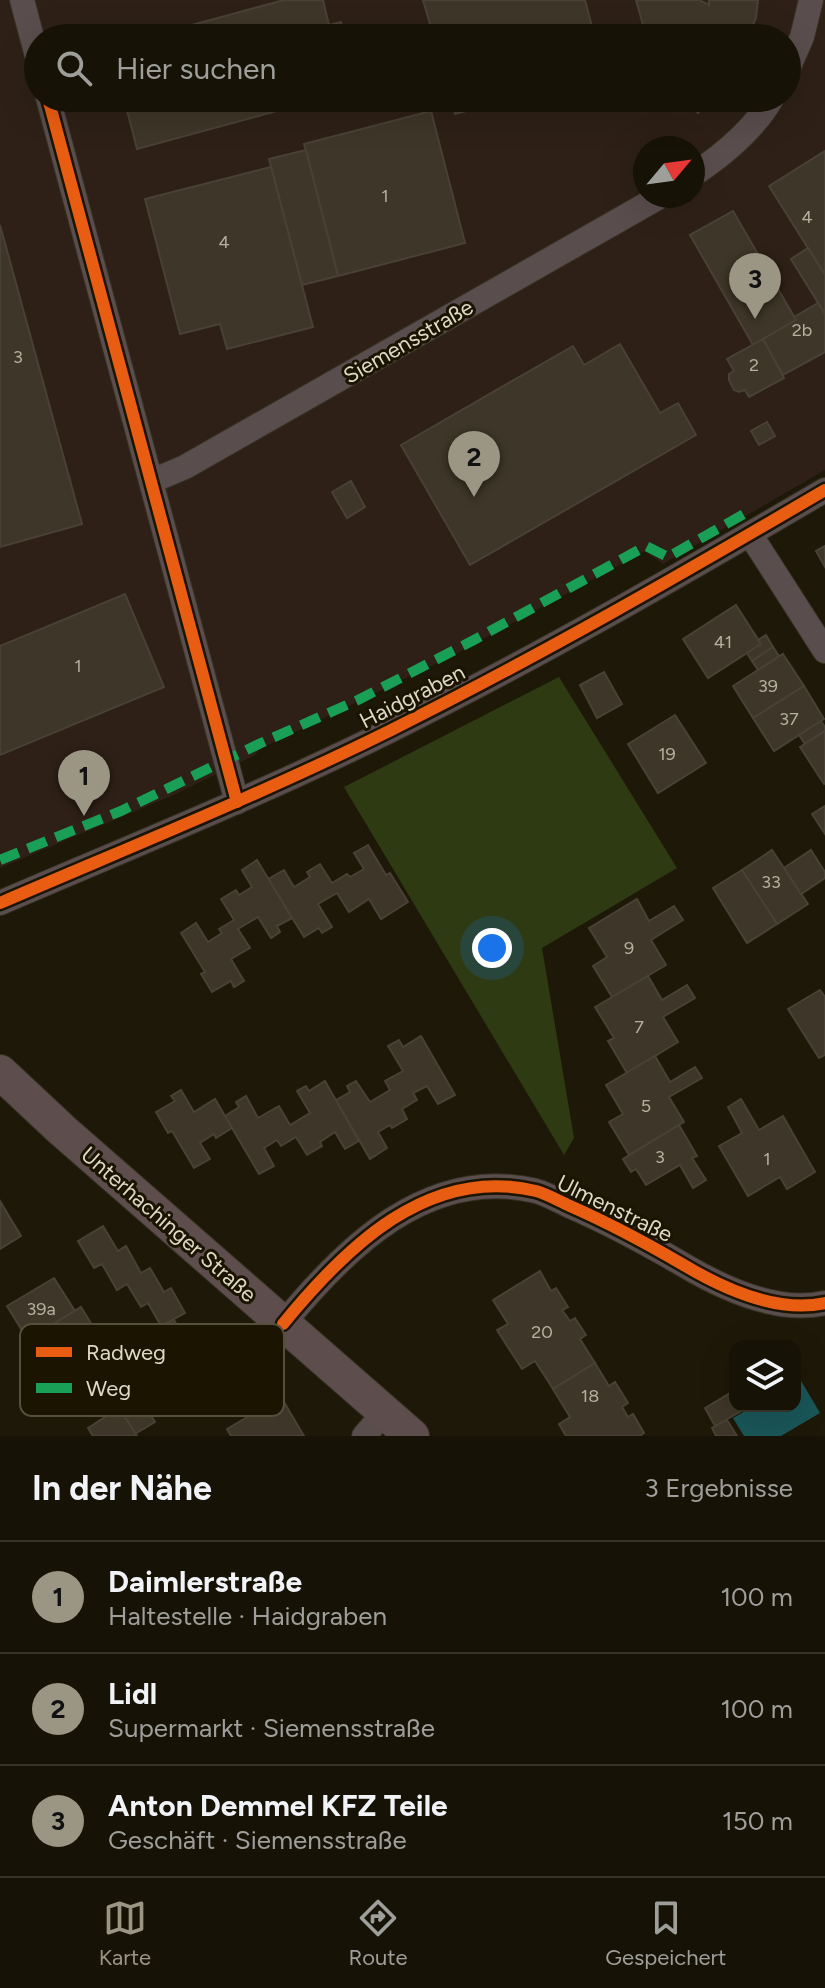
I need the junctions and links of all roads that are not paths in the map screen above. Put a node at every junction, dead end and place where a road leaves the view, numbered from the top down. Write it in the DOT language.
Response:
graph roads {
  1 [pos="22,0"];
  2 [pos="811,0"];
  3 [pos="28,24"];
  4 [pos="801,39"];
  5 [pos="52,112"];
  6 [pos="761,112"];
  7 [pos="705,167"];
  8 [pos="640,208"];
  9 [pos="152,481"];
  10 [pos="825,490"];
  11 [pos="750,534"];
  12 [pos="825,651"];
  13 [pos="237,802"];
  14 [pos="0,903"];
  15 [pos="0,1072"];
  16 [pos="825,1303"];
  17 [pos="283,1324"];
  18 [pos="284,1325"];
  19 [pos="374,1424"];
  20 [pos="412,1436"];
  1 -- 3 [label="street"];
  2 -- 4 [label="street"];
  5 -- 9 [label="street"];
  6 -- 7 [label="street"];
  8 -- 9 [label="street, Siemensstraße"];
  9 -- 13 [label="street"];
  10 -- 11 [label="street, Haidgraben"];
  11 -- 12 [label="street"];
  11 -- 13 [label="street, Haidgraben"];
  13 -- 14 [label="street, Haidgraben"];
  15 -- 17 [label="main road, Unterhachinger Straße"];
  16 -- 17 [label="street, Ulmenstraße"];
  18 -- 19 [label="main road, Unterhachinger Straße"];
  19 -- 20 [label="main road, Unterhachinger Straße"];
}
